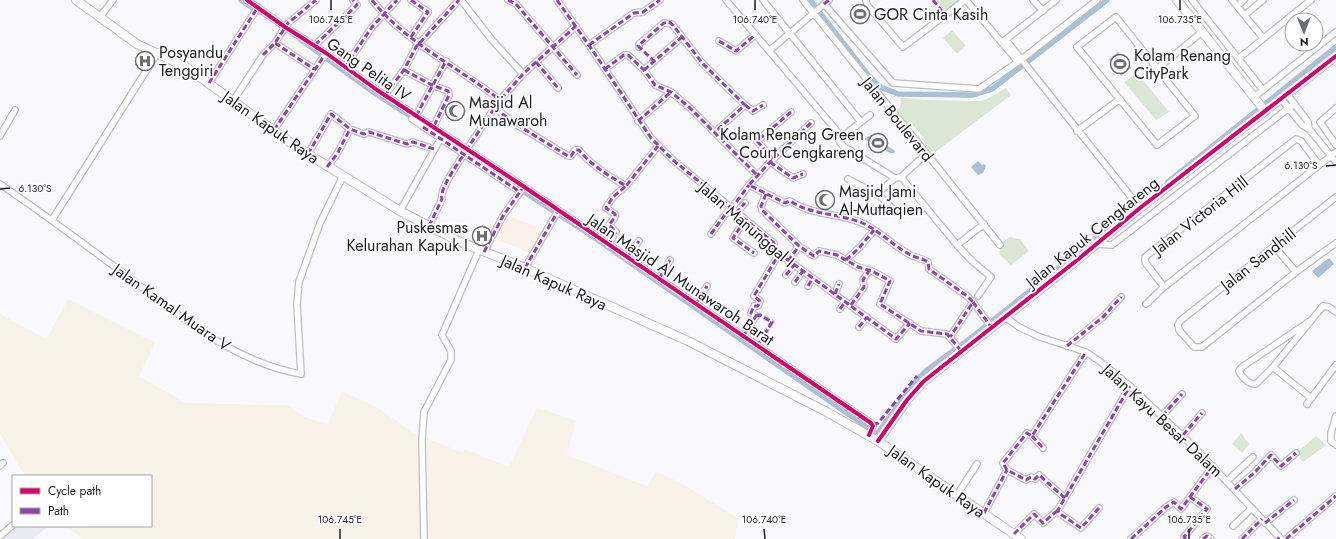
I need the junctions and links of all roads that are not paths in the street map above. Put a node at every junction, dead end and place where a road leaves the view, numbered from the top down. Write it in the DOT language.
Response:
graph roads {
  1 [pos="76,0"];
  2 [pos="114,0"];
  3 [pos="316,0"];
  4 [pos="353,0"];
  5 [pos="372,0"];
  6 [pos="397,0"];
  7 [pos="411,0"];
  8 [pos="460,0"];
  9 [pos="508,0"];
  10 [pos="557,0"];
  11 [pos="660,0"];
  12 [pos="726,0"];
  13 [pos="763,0"];
  14 [pos="802,0"];
  15 [pos="866,0"];
  16 [pos="966,0"];
  17 [pos="1033,0"];
  18 [pos="1056,0"];
  19 [pos="1097,0"];
  20 [pos="1177,0"];
  21 [pos="1193,0"];
  22 [pos="1232,0"];
  23 [pos="1244,0"];
  24 [pos="1263,0"];
  25 [pos="1311,0"];
  26 [pos="250,1"];
  27 [pos="826,3"];
  28 [pos="1237,6"];
  29 [pos="258,8"];
  30 [pos="1043,11"];
  31 [pos="814,13"];
  32 [pos="384,15"];
  33 [pos="1244,15"];
  34 [pos="99,18"];
  35 [pos="576,26"];
  36 [pos="284,28"];
  37 [pos="1202,32"];
  38 [pos="1336,32"];
  39 [pos="791,33"];
  40 [pos="755,35"];
  41 [pos="410,37"];
  42 [pos="682,37"];
  43 [pos="1263,38"];
  44 [pos="719,40"];
  45 [pos="1004,41"];
  46 [pos="275,43"];
  47 [pos="421,44"];
  48 [pos="315,45"];
  49 [pos="589,45"];
  50 [pos="553,47"];
  51 [pos="639,47"];
  52 [pos="768,51"];
  53 [pos="158,52"];
  54 [pos="325,55"];
  55 [pos="1336,56"];
  56 [pos="1238,59"];
  57 [pos="446,61"];
  58 [pos="536,62"];
  59 [pos="1022,62"];
  60 [pos="345,67"];
  61 [pos="314,69"];
  62 [pos="605,69"];
  63 [pos="1157,69"];
  64 [pos="404,70"];
  65 [pos="644,70"];
  66 [pos="523,74"];
  67 [pos="577,75"];
  68 [pos="209,83"];
  69 [pos="432,85"];
  70 [pos="558,88"];
  71 [pos="1263,90"];
  72 [pos="671,92"];
  73 [pos="385,95"];
  74 [pos="1284,97"];
  75 [pos="1120,99"];
  76 [pos="1256,99"];
  77 [pos="500,100"];
  78 [pos="233,101"];
  79 [pos="1294,104"];
  80 [pos="745,105"];
  81 [pos="763,105"];
  82 [pos="495,108"];
  83 [pos="1336,108"];
  84 [pos="1288,109"];
  85 [pos="15,110"];
  86 [pos="1265,110"];
  87 [pos="791,112"];
  88 [pos="870,115"];
  89 [pos="414,118"];
  90 [pos="638,122"];
  91 [pos="861,122"];
  92 [pos="811,123"];
  93 [pos="433,128"];
  94 [pos="350,129"];
  95 [pos="1310,129"];
  96 [pos="274,130"];
  97 [pos="1077,131"];
  98 [pos="715,132"];
  99 [pos="0,136"];
  100 [pos="441,136"];
  101 [pos="842,138"];
  102 [pos="1336,145"];
  103 [pos="658,146"];
  104 [pos="434,149"];
  105 [pos="464,153"];
  106 [pos="308,154"];
  107 [pos="926,154"];
  108 [pos="1334,154"];
  109 [pos="772,160"];
  110 [pos="1336,162"];
  111 [pos="1319,165"];
  112 [pos="327,167"];
  113 [pos="803,174"];
  114 [pos="757,175"];
  115 [pos="343,176"];
  116 [pos="898,177"];
  117 [pos="848,179"];
  118 [pos="0,184"];
  119 [pos="750,185"];
  120 [pos="626,186"];
  121 [pos="521,190"];
  122 [pos="766,194"];
  123 [pos="876,194"];
  124 [pos="1336,197"];
  125 [pos="746,202"];
  126 [pos="730,208"];
  127 [pos="1139,208"];
  128 [pos="400,211"];
  129 [pos="895,211"];
  130 [pos="557,212"];
  131 [pos="736,213"];
  132 [pos="52,220"];
  133 [pos="745,220"];
  134 [pos="984,224"];
  135 [pos="429,226"];
  136 [pos="874,230"];
  137 [pos="711,234"];
  138 [pos="639,241"];
  139 [pos="1336,242"];
  140 [pos="956,244"];
  141 [pos="1097,244"];
  142 [pos="608,245"];
  143 [pos="1000,245"];
  144 [pos="799,246"];
  145 [pos="1274,246"];
  146 [pos="481,251"];
  147 [pos="754,253"];
  148 [pos="642,254"];
  149 [pos="779,254"];
  150 [pos="628,258"];
  151 [pos="670,260"];
  152 [pos="846,260"];
  153 [pos="788,261"];
  154 [pos="636,263"];
  155 [pos="794,265"];
  156 [pos="525,268"];
  157 [pos="803,271"];
  158 [pos="869,271"];
  159 [pos="1296,272"];
  160 [pos="786,275"];
  161 [pos="813,278"];
  162 [pos="659,279"];
  163 [pos="795,282"];
  164 [pos="840,284"];
  165 [pos="707,286"];
  166 [pos="808,286"];
  167 [pos="1164,287"];
  168 [pos="835,294"];
  169 [pos="978,296"];
  170 [pos="1121,297"];
  171 [pos="845,302"];
  172 [pos="972,302"];
  173 [pos="696,304"];
  174 [pos="1146,304"];
  175 [pos="851,305"];
  176 [pos="840,309"];
  177 [pos="1336,312"];
  178 [pos="867,317"];
  179 [pos="1005,317"];
  180 [pos="1310,322"];
  181 [pos="910,323"];
  182 [pos="989,325"];
  183 [pos="859,327"];
  184 [pos="744,335"];
  185 [pos="950,337"];
  186 [pos="1067,346"];
  187 [pos="961,351"];
  188 [pos="1086,352"];
  189 [pos="1336,365"];
  190 [pos="1273,367"];
  191 [pos="1130,386"];
  192 [pos="1182,394"];
  193 [pos="1311,398"];
  194 [pos="1307,404"];
  195 [pos="1202,413"];
  196 [pos="1162,416"];
  197 [pos="1336,416"];
  198 [pos="1334,426"];
  199 [pos="870,432"];
  200 [pos="1182,435"];
  201 [pos="1032,436"];
  202 [pos="878,441"];
  203 [pos="1336,445"];
  204 [pos="1043,448"];
  205 [pos="1296,453"];
  206 [pos="1253,457"];
  207 [pos="977,464"];
  208 [pos="1213,466"];
  209 [pos="1007,470"];
  210 [pos="1227,481"];
  211 [pos="1235,489"];
  212 [pos="957,495"];
  213 [pos="1190,496"];
  214 [pos="1336,496"];
  215 [pos="1064,498"];
  216 [pos="1294,500"];
  217 [pos="1099,508"];
  218 [pos="1252,508"];
  219 [pos="1058,510"];
  220 [pos="984,513"];
  221 [pos="1263,521"];
  222 [pos="12,526"];
  223 [pos="1233,526"];
  224 [pos="0,536"];
  225 [pos="1017,537"];
  226 [pos="1279,538"];
  227 [pos="424,539"];
  228 [pos="1130,539"];
  229 [pos="1186,539"];
  230 [pos="1203,539"];
  231 [pos="1211,539"];
  232 [pos="1242,539"];
  233 [pos="1286,539"];
  1 -- 34 [label="main road, Jalan Kapuk Raya"];
  2 -- 34 [label="street"];
  3 -- 36 [label="street"];
  4 -- 48 [label="street"];
  5 -- 32 [label="street"];
  6 -- 32 [label="street"];
  7 -- 41 [label="street"];
  8 -- 47 [label="street"];
  8 -- 66 [label="street"];
  9 -- 50 [label="street"];
  10 -- 35 [label="street, Jalan Manunggal I"];
  11 -- 49 [label="street"];
  12 -- 40 [label="street"];
  13 -- 39 [label="street"];
  14 -- 31 [label="street, Jalan Boulevard"];
  15 -- 16 [label="street"];
  16 -- 45 [label="street"];
  17 -- 30 [label="street"];
  18 -- 30 [label="street"];
  19 -- 59 [label="street"];
  20 -- 37 [label="main road"];
  21 -- 56 [label="street"];
  22 -- 28 [label="street"];
  23 -- 28 [label="street"];
  24 -- 33 [label="street"];
  25 -- 43 [label="street"];
  26 -- 29 [label="street, Gang Pelita IV"];
  27 -- 31 [label="street"];
  27 -- 59 [label="street"];
  28 -- 33 [label="street"];
  29 -- 36 [label="street, Gang Pelita IV"];
  29 -- 68 [label="street"];
  30 -- 45 [label="street"];
  31 -- 39 [label="street"];
  31 -- 107 [label="street, Jalan Boulevard"];
  32 -- 41 [label="street"];
  32 -- 60 [label="street"];
  33 -- 43 [label="street"];
  34 -- 53 [label="main road, Jalan Kapuk Raya"];
  35 -- 49 [label="street, Jalan Manunggal I"];
  35 -- 50 [label="street"];
  36 -- 46 [label="street"];
  36 -- 48 [label="street, Gang Pelita IV"];
  37 -- 63 [label="street"];
  37 -- 76 [label="main road"];
  38 -- 71 [label="street"];
  39 -- 52 [label="street"];
  39 -- 91 [label="street"];
  40 -- 44 [label="street"];
  40 -- 52 [label="street"];
  41 -- 47 [label="street"];
  42 -- 51 [label="street"];
  42 -- 65 [label="street"];
  42 -- 80 [label="street"];
  43 -- 56 [label="street"];
  45 -- 59 [label="street"];
  46 -- 61 [label="street"];
  46 -- 78 [label="street"];
  47 -- 57 [label="street"];
  47 -- 64 [label="street"];
  48 -- 54 [label="street, Gang Pelita IV"];
  49 -- 62 [label="street, Jalan Manunggal I"];
  50 -- 58 [label="street"];
  50 -- 67 [label="street"];
  52 -- 101 [label="street"];
  53 -- 68 [label="main road, Jalan Kapuk Raya"];
  53 -- 132 [label="street"];
  54 -- 60 [label="street, Gang Pelita IV"];
  54 -- 61 [label="street"];
  55 -- 74 [label="main road, Jalan Kapuk Cengkareng"];
  56 -- 71 [label="street"];
  57 -- 69 [label="street"];
  57 -- 77 [label="street"];
  58 -- 66 [label="street"];
  58 -- 70 [label="street"];
  59 -- 97 [label="street"];
  60 -- 73 [label="street, Gang Pelita IV"];
  61 -- 96 [label="street"];
  62 -- 65 [label="street"];
  62 -- 90 [label="street, Jalan Manunggal I"];
  63 -- 75 [label="street"];
  63 -- 75 [label="street"];
  64 -- 69 [label="street"];
  64 -- 73 [label="street"];
  65 -- 72 [label="street"];
  66 -- 77 [label="street"];
  68 -- 78 [label="main road, Jalan Kapuk Raya"];
  69 -- 89 [label="street"];
  69 -- 93 [label="street"];
  71 -- 76 [label="street"];
  72 -- 90 [label="street"];
  72 -- 98 [label="street"];
  73 -- 89 [label="street, Gang Pelita IV"];
  74 -- 79 [label="street"];
  74 -- 84 [label="street"];
  74 -- 86 [label="main road, Jalan Kapuk Cengkareng"];
  75 -- 97 [label="street"];
  76 -- 86 [label="main road"];
  77 -- 82 [label="street"];
  78 -- 96 [label="main road, Jalan Kapuk Raya"];
  79 -- 84 [label="street"];
  79 -- 95 [label="street"];
  80 -- 81 [label="street"];
  80 -- 98 [label="street"];
  82 -- 105 [label="street"];
  82 -- 120 [label="street"];
  83 -- 102 [label="street"];
  84 -- 95 [label="street"];
  84 -- 141 [label="street"];
  85 -- 99 [label="street"];
  86 -- 127 [label="main road, Jalan Kapuk Cengkareng"];
  87 -- 109 [label="street"];
  88 -- 91 [label="street"];
  89 -- 93 [label="street, Gang Pelita IV"];
  89 -- 100 [label="street"];
  90 -- 103 [label="street, Jalan Manunggal I"];
  91 -- 101 [label="street"];
  92 -- 109 [label="street"];
  93 -- 100 [label="street, Gang Pelita IV"];
  94 -- 104 [label="street"];
  94 -- 106 [label="street"];
  94 -- 112 [label="street"];
  95 -- 108 [label="street"];
  96 -- 106 [label="main road, Jalan Kapuk Raya"];
  97 -- 127 [label="street"];
  98 -- 114 [label="street"];
  100 -- 104 [label="street"];
  100 -- 105 [label="street, Jalan Masjid Al Munawaroh Barat"];
  101 -- 116 [label="street"];
  103 -- 120 [label="street"];
  103 -- 126 [label="street, Jalan Manunggal I"];
  104 -- 128 [label="street"];
  105 -- 121 [label="street, Jalan Masjid Al Munawaroh Barat"];
  105 -- 135 [label="street"];
  106 -- 112 [label="main road, Jalan Kapuk Raya"];
  107 -- 116 [label="street"];
  107 -- 134 [label="street, Jalan Boulevard"];
  108 -- 110 [label="street"];
  108 -- 111 [label="street"];
  109 -- 113 [label="street"];
  109 -- 114 [label="street"];
  111 -- 167 [label="street"];
  111 -- 167 [label="street, Jalan Victoria Hill"];
  112 -- 115 [label="main road, Jalan Kapuk Raya"];
  114 -- 119 [label="street"];
  115 -- 128 [label="main road, Jalan Kapuk Raya"];
  115 -- 132 [label="street, Jalan Kamal Muara V"];
  116 -- 123 [label="street"];
  116 -- 140 [label="street"];
  117 -- 123 [label="street"];
  118 -- 132 [label="street, Jalan Kamal Muara V"];
  119 -- 122 [label="street"];
  119 -- 126 [label="street"];
  120 -- 142 [label="street"];
  121 -- 130 [label="street, Jalan Masjid Al Munawaroh Barat"];
  121 -- 146 [label="street"];
  122 -- 136 [label="street"];
  122 -- 144 [label="street"];
  123 -- 129 [label="street"];
  124 -- 145 [label="street, Jalan Sandhill"];
  125 -- 131 [label="street"];
  126 -- 131 [label="street, Jalan Manunggal I"];
  126 -- 137 [label="street"];
  127 -- 141 [label="main road, Jalan Kapuk Cengkareng"];
  128 -- 135 [label="main road, Jalan Kapuk Raya"];
  130 -- 142 [label="street, Jalan Masjid Al Munawaroh Barat"];
  130 -- 156 [label="street"];
  131 -- 133 [label="street, Jalan Manunggal I"];
  133 -- 147 [label="street"];
  133 -- 149 [label="street, Jalan Manunggal I"];
  134 -- 140 [label="street"];
  134 -- 143 [label="street, Jalan Boulevard"];
  135 -- 146 [label="main road, Jalan Kapuk Raya"];
  136 -- 152 [label="street"];
  136 -- 172 [label="street"];
  138 -- 150 [label="street"];
  139 -- 159 [label="street"];
  140 -- 169 [label="street"];
  141 -- 179 [label="main road, Jalan Kapuk Cengkareng"];
  142 -- 150 [label="street, Jalan Masjid Al Munawaroh Barat"];
  144 -- 152 [label="street"];
  144 -- 153 [label="street"];
  145 -- 159 [label="street"];
  145 -- 159 [label="street, Jalan Sandhill"];
  146 -- 156 [label="main road, Jalan Kapuk Raya"];
  146 -- 227 [label="street"];
  148 -- 154 [label="street"];
  149 -- 153 [label="street, Jalan Manunggal I"];
  149 -- 184 [label="street"];
  150 -- 154 [label="street, Jalan Masjid Al Munawaroh Barat"];
  151 -- 162 [label="street"];
  152 -- 158 [label="street"];
  153 -- 155 [label="street, Jalan Manunggal I"];
  154 -- 162 [label="street, Jalan Masjid Al Munawaroh Barat"];
  155 -- 157 [label="street, Jalan Manunggal I"];
  155 -- 160 [label="street"];
  156 -- 199 [label="main road, Jalan Kapuk Raya"];
  157 -- 161 [label="street, Jalan Manunggal I"];
  157 -- 163 [label="street"];
  158 -- 175 [label="street"];
  158 -- 181 [label="street"];
  161 -- 166 [label="street"];
  161 -- 168 [label="street, Jalan Manunggal I"];
  162 -- 173 [label="street, Jalan Masjid Al Munawaroh Barat"];
  164 -- 168 [label="street"];
  165 -- 173 [label="street"];
  167 -- 174 [label="street"];
  168 -- 171 [label="street, Jalan Manunggal I"];
  170 -- 186 [label="street"];
  171 -- 175 [label="street, Jalan Manunggal I"];
  171 -- 176 [label="street"];
  172 -- 182 [label="street"];
  172 -- 185 [label="street"];
  173 -- 184 [label="street, Jalan Masjid Al Munawaroh Barat"];
  175 -- 178 [label="street, Jalan Manunggal I"];
  177 -- 180 [label="street"];
  178 -- 181 [label="street, Jalan Manunggal I"];
  178 -- 183 [label="street"];
  179 -- 182 [label="main road, Jalan Kapuk Cengkareng"];
  179 -- 186 [label="street, Jalan Kayu Besar Dalam"];
  180 -- 190 [label="street"];
  180 -- 190 [label="street"];
  181 -- 185 [label="street"];
  182 -- 187 [label="main road, Jalan Kapuk Cengkareng"];
  184 -- 199 [label="street, Jalan Masjid Al Munawaroh Barat"];
  185 -- 187 [label="street"];
  186 -- 188 [label="street, Jalan Kayu Besar Dalam"];
  187 -- 202 [label="main road, Jalan Kapuk Cengkareng"];
  188 -- 191 [label="street, Jalan Kayu Besar Dalam"];
  188 -- 201 [label="street"];
  189 -- 193 [label="street"];
  190 -- 193 [label="street"];
  191 -- 196 [label="street, Jalan Kayu Besar Dalam"];
  191 -- 215 [label="street"];
  192 -- 196 [label="street"];
  193 -- 194 [label="street"];
  195 -- 200 [label="street"];
  196 -- 200 [label="street, Jalan Kayu Besar Dalam"];
  197 -- 198 [label="street"];
  198 -- 203 [label="street"];
  199 -- 202 [label="main road, Jalan Kapuk Raya"];
  200 -- 208 [label="street, Jalan Kayu Besar Dalam"];
  201 -- 204 [label="street"];
  201 -- 209 [label="street"];
  202 -- 212 [label="main road, Jalan Kapuk Raya"];
  205 -- 211 [label="street"];
  206 -- 210 [label="street"];
  207 -- 212 [label="street"];
  208 -- 210 [label="street, Jalan Kayu Besar Dalam"];
  208 -- 213 [label="street"];
  209 -- 215 [label="street"];
  209 -- 220 [label="street"];
  210 -- 211 [label="street, Jalan Kayu Besar Dalam"];
  211 -- 218 [label="street, Jalan Kayu Besar Dalam"];
  212 -- 220 [label="main road, Jalan Kapuk Raya"];
  213 -- 228 [label="street"];
  213 -- 229 [label="street"];
  214 -- 233 [label="street"];
  215 -- 219 [label="street"];
  216 -- 221 [label="street"];
  217 -- 219 [label="street"];
  218 -- 221 [label="street, Jalan Kayu Besar Dalam"];
  218 -- 223 [label="street"];
  219 -- 225 [label="street"];
  220 -- 225 [label="main road, Jalan Kapuk Raya"];
  221 -- 226 [label="street, Jalan Kayu Besar Dalam"];
  221 -- 232 [label="street"];
  222 -- 224 [label="street"];
  230 -- 231 [label="street"];
}
